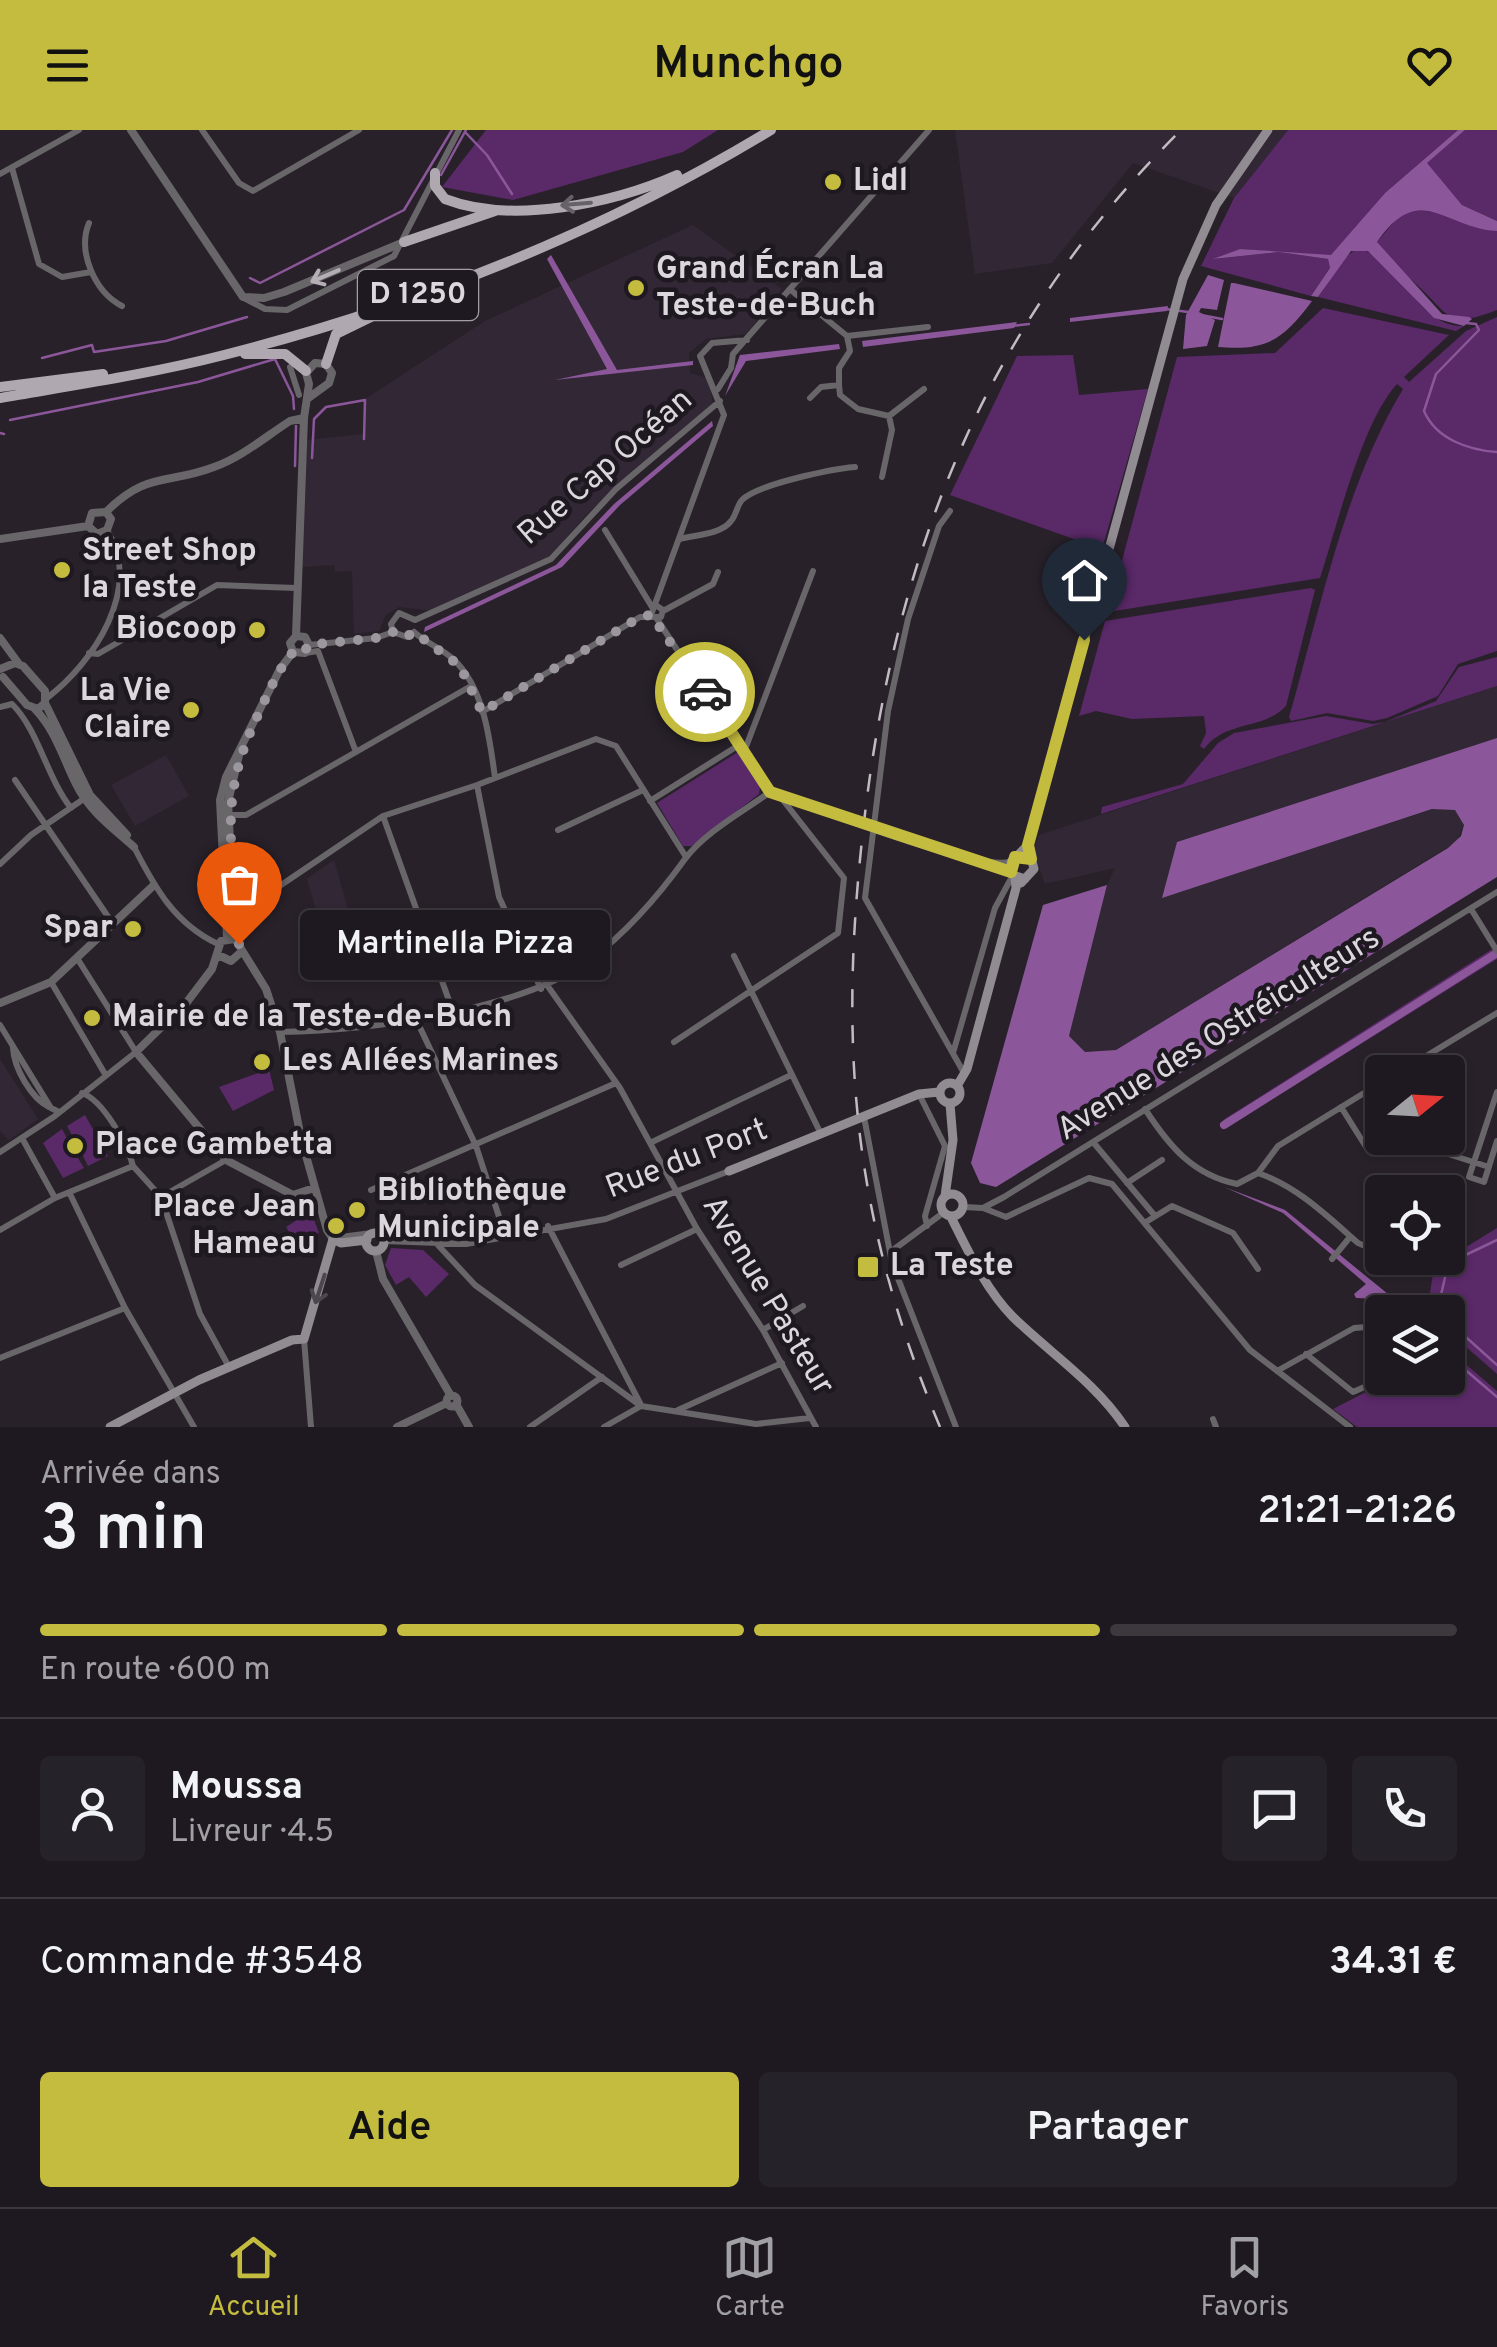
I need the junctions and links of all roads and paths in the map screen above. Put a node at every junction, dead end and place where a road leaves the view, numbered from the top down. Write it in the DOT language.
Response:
graph roads {
  1 [pos="79,130"];
  2 [pos="130,130"];
  3 [pos="202,130"];
  4 [pos="359,130"];
  5 [pos="459,130"];
  6 [pos="929,130"];
  7 [pos="1268,130"];
  8 [pos="768,132"];
  9 [pos="12,168"];
  10 [pos="435,173"];
  11 [pos="0,174"];
  12 [pos="506,208"];
  13 [pos="89,222"];
  14 [pos="404,242"];
  15 [pos="91,272"];
  16 [pos="437,288"];
  17 [pos="792,291"];
  18 [pos="243,297"];
  19 [pos="122,306"];
  20 [pos="928,327"];
  21 [pos="847,336"];
  22 [pos="747,340"];
  23 [pos="724,344"];
  24 [pos="733,354"];
  25 [pos="224,355"];
  26 [pos="326,364"];
  27 [pos="158,368"];
  28 [pos="290,368"];
  29 [pos="710,374"];
  30 [pos="723,375"];
  31 [pos="295,380"];
  32 [pos="310,380"];
  33 [pos="839,385"];
  34 [pos="0,387"];
  35 [pos="924,389"];
  36 [pos="718,390"];
  37 [pos="303,397"];
  38 [pos="0,398"];
  39 [pos="810,398"];
  40 [pos="720,401"];
  41 [pos="889,416"];
  42 [pos="304,418"];
  43 [pos="855,467"];
  44 [pos="882,477"];
  45 [pos="950,511"];
  46 [pos="106,512"];
  47 [pos="88,526"];
  48 [pos="108,530"];
  49 [pos="605,530"];
  50 [pos="0,539"];
  51 [pos="680,539"];
  52 [pos="813,571"];
  53 [pos="718,572"];
  54 [pos="296,588"];
  55 [pos="656,612"];
  56 [pos="415,620"];
  57 [pos="393,632"];
  58 [pos="414,632"];
  59 [pos="296,636"];
  60 [pos="0,640"];
  61 [pos="307,649"];
  62 [pos="293,652"];
  63 [pos="89,654"];
  64 [pos="19,664"];
  65 [pos="3,671"];
  66 [pos="471,686"];
  67 [pos="45,696"];
  68 [pos="0,706"];
  69 [pos="36,709"];
  70 [pos="482,712"];
  71 [pos="741,749"];
  72 [pos="240,751"];
  73 [pos="356,752"];
  74 [pos="494,778"];
  75 [pos="15,780"];
  76 [pos="477,786"];
  77 [pos="643,790"];
  78 [pos="770,792"];
  79 [pos="779,795"];
  80 [pos="85,798"];
  81 [pos="650,801"];
  82 [pos="71,808"];
  83 [pos="228,814"];
  84 [pos="382,816"];
  85 [pos="46,825"];
  86 [pos="874,828"];
  87 [pos="558,830"];
  88 [pos="134,848"];
  89 [pos="1026,857"];
  90 [pos="686,858"];
  91 [pos="0,864"];
  92 [pos="1013,874"];
  93 [pos="153,886"];
  94 [pos="1497,892"];
  95 [pos="232,899"];
  96 [pos="1470,910"];
  97 [pos="113,924"];
  98 [pos="231,939"];
  99 [pos="218,944"];
  100 [pos="1496,949"];
  101 [pos="240,952"];
  102 [pos="218,956"];
  103 [pos="734,956"];
  104 [pos="77,958"];
  105 [pos="51,982"];
  106 [pos="544,987"];
  107 [pos="750,989"];
  108 [pos="0,1003"];
  109 [pos="452,1010"];
  110 [pos="1497,1014"];
  111 [pos="415,1018"];
  112 [pos="0,1026"];
  113 [pos="280,1032"];
  114 [pos="674,1042"];
  115 [pos="136,1052"];
  116 [pos="953,1055"];
  117 [pos="1428,1055"];
  118 [pos="964,1073"];
  119 [pos="106,1074"];
  120 [pos="791,1075"];
  121 [pos="616,1083"];
  122 [pos="956,1086"];
  123 [pos="939,1092"];
  124 [pos="1365,1092"];
  125 [pos="1497,1092"];
  126 [pos="82,1093"];
  127 [pos="919,1094"];
  128 [pos="950,1104"];
  129 [pos="1341,1106"];
  130 [pos="1144,1109"];
  131 [pos="60,1112"];
  132 [pos="864,1117"];
  133 [pos="821,1136"];
  134 [pos="22,1138"];
  135 [pos="1497,1140"];
  136 [pos="1094,1142"];
  137 [pos="650,1143"];
  138 [pos="1365,1145"];
  139 [pos="476,1146"];
  140 [pos="0,1152"];
  141 [pos="1451,1155"];
  142 [pos="1495,1155"];
  143 [pos="226,1160"];
  144 [pos="1162,1160"];
  145 [pos="1474,1162"];
  146 [pos="133,1166"];
  147 [pos="1489,1167"];
  148 [pos="729,1171"];
  149 [pos="1258,1173"];
  150 [pos="947,1175"];
  151 [pos="1127,1183"];
  152 [pos="314,1188"];
  153 [pos="371,1190"];
  154 [pos="675,1192"];
  155 [pos="70,1194"];
  156 [pos="958,1195"];
  157 [pos="161,1196"];
  158 [pos="945,1196"];
  159 [pos="55,1198"];
  160 [pos="982,1208"];
  161 [pos="954,1213"];
  162 [pos="1155,1216"];
  163 [pos="1146,1222"];
  164 [pos="548,1226"];
  165 [pos="926,1226"];
  166 [pos="696,1229"];
  167 [pos="0,1230"];
  168 [pos="505,1235"];
  169 [pos="1350,1236"];
  170 [pos="370,1237"];
  171 [pos="332,1238"];
  172 [pos="384,1241"];
  173 [pos="1365,1242"];
  174 [pos="437,1244"];
  175 [pos="894,1250"];
  176 [pos="376,1251"];
  177 [pos="1332,1259"];
  178 [pos="621,1265"];
  179 [pos="1258,1269"];
  180 [pos="803,1306"];
  181 [pos="125,1308"];
  182 [pos="1365,1327"];
  183 [pos="764,1330"];
  184 [pos="304,1339"];
  185 [pos="1306,1354"];
  186 [pos="0,1358"];
  187 [pos="782,1363"];
  188 [pos="229,1367"];
  189 [pos="1277,1371"];
  190 [pos="602,1377"];
  191 [pos="1365,1387"];
  192 [pos="174,1393"];
  193 [pos="451,1401"];
  194 [pos="641,1406"];
  195 [pos="677,1411"];
  196 [pos="621,1416"];
  197 [pos="810,1418"];
  198 [pos="110,1427"];
  199 [pos="194,1427"];
  200 [pos="311,1427"];
  201 [pos="397,1427"];
  202 [pos="469,1427"];
  203 [pos="530,1427"];
  204 [pos="604,1427"];
  205 [pos="627,1427"];
  206 [pos="816,1427"];
  207 [pos="956,1427"];
  208 [pos="1125,1427"];
  209 [pos="1350,1427"];
  1 -- 9 [label="street"];
  2 -- 18 [label="street"];
  3 -- 4 [label="street"];
  5 -- 10 [label="street"];
  6 -- 17 [label="street"];
  7 -- 89 [label="main road"];
  8 -- 12 [label="main road, one-way"];
  8 -- 16 [label="main road, D 1250"];
  9 -- 11 [label="street"];
  9 -- 15 [label="street"];
  10 -- 12 [label="main road"];
  10 -- 14 [label="street"];
  12 -- 14 [label="main road"];
  13 -- 15 [label="street"];
  14 -- 18 [label="street, one-way"];
  14 -- 18 [label="street"];
  15 -- 19 [label="street"];
  16 -- 25 [label="main road, D 1250"];
  16 -- 26 [label="main road"];
  17 -- 21 [label="street"];
  17 -- 22 [label="street"];
  20 -- 21 [label="street"];
  21 -- 33 [label="street"];
  22 -- 23 [label="street"];
  22 -- 24 [label="street"];
  23 -- 24 [label="street"];
  23 -- 29 [label="street"];
  24 -- 30 [label="street"];
  25 -- 27 [label="main road, D 1250"];
  25 -- 32 [label="main road"];
  26 -- 32 [label="street"];
  26 -- 32 [label="street"];
  27 -- 34 [label="main road, D 1250"];
  27 -- 38 [label="main road, D 1250"];
  28 -- 31 [label="street"];
  29 -- 30 [label="street"];
  29 -- 36 [label="street"];
  30 -- 36 [label="street"];
  31 -- 32 [label="street"];
  31 -- 37 [label="street"];
  32 -- 37 [label="street"];
  33 -- 39 [label="street"];
  33 -- 41 [label="street"];
  35 -- 41 [label="street"];
  36 -- 40 [label="street"];
  37 -- 42 [label="street"];
  40 -- 51 [label="street"];
  40 -- 56 [label="street, Rue Cap Océan"];
  41 -- 44 [label="street"];
  42 -- 46 [label="street"];
  42 -- 54 [label="street"];
  43 -- 51 [label="street"];
  45 -- 86 [label="street"];
  46 -- 47 [label="street"];
  46 -- 48 [label="street"];
  47 -- 48 [label="street"];
  47 -- 50 [label="street"];
  48 -- 63 [label="street"];
  49 -- 55 [label="street"];
  51 -- 55 [label="street"];
  52 -- 71 [label="street"];
  53 -- 55 [label="street"];
  54 -- 59 [label="street"];
  54 -- 63 [label="street"];
  55 -- 70 [label="street"];
  55 -- 71 [label="street"];
  56 -- 57 [label="street"];
  56 -- 58 [label="street"];
  57 -- 58 [label="street"];
  57 -- 61 [label="street"];
  58 -- 66 [label="street"];
  59 -- 61 [label="street"];
  59 -- 62 [label="street"];
  60 -- 64 [label="street"];
  60 -- 65 [label="street"];
  61 -- 62 [label="street"];
  61 -- 73 [label="street"];
  62 -- 72 [label="street"];
  63 -- 67 [label="street"];
  64 -- 65 [label="street"];
  64 -- 67 [label="street"];
  65 -- 69 [label="street"];
  66 -- 70 [label="street"];
  66 -- 73 [label="street"];
  67 -- 69 [label="street"];
  67 -- 88 [label="street"];
  68 -- 82 [label="street"];
  69 -- 80 [label="street"];
  70 -- 74 [label="street"];
  71 -- 78 [label="street"];
  71 -- 81 [label="street"];
  72 -- 83 [label="street"];
  72 -- 95 [label="street"];
  73 -- 83 [label="street"];
  74 -- 76 [label="street"];
  74 -- 77 [label="street"];
  75 -- 85 [label="street"];
  76 -- 84 [label="street"];
  76 -- 106 [label="street, Avenue Pasteur"];
  77 -- 81 [label="street"];
  77 -- 87 [label="street"];
  78 -- 79 [label="street"];
  78 -- 90 [label="street"];
  79 -- 86 [label="street"];
  79 -- 107 [label="street"];
  80 -- 82 [label="street"];
  80 -- 88 [label="street"];
  81 -- 90 [label="street"];
  82 -- 85 [label="street"];
  83 -- 95 [label="street"];
  84 -- 95 [label="street"];
  84 -- 109 [label="street"];
  85 -- 91 [label="street"];
  85 -- 97 [label="street"];
  86 -- 92 [label="street"];
  86 -- 116 [label="street"];
  88 -- 93 [label="street"];
  89 -- 92 [label="main road"];
  89 -- 92 [label="main road"];
  90 -- 106 [label="street"];
  92 -- 116 [label="street"];
  92 -- 118 [label="main road"];
  93 -- 97 [label="street"];
  93 -- 99 [label="street"];
  94 -- 96 [label="street, Avenue des Ostréiculteurs"];
  95 -- 98 [label="street"];
  96 -- 100 [label="street"];
  96 -- 130 [label="street, Avenue des Ostréiculteurs"];
  97 -- 104 [label="street"];
  98 -- 99 [label="street"];
  98 -- 101 [label="street"];
  99 -- 102 [label="street"];
  101 -- 102 [label="street"];
  101 -- 113 [label="street"];
  102 -- 115 [label="street"];
  103 -- 107 [label="street"];
  104 -- 105 [label="street"];
  104 -- 115 [label="street"];
  105 -- 108 [label="street"];
  105 -- 119 [label="street"];
  106 -- 109 [label="street"];
  106 -- 121 [label="street, Avenue Pasteur"];
  107 -- 114 [label="street"];
  107 -- 120 [label="street"];
  109 -- 111 [label="street"];
  110 -- 117 [label="street"];
  111 -- 113 [label="street"];
  111 -- 139 [label="street"];
  112 -- 131 [label="street"];
  113 -- 152 [label="street"];
  115 -- 119 [label="street"];
  115 -- 143 [label="street"];
  116 -- 118 [label="street"];
  118 -- 122 [label="main road"];
  119 -- 126 [label="street"];
  120 -- 133 [label="street"];
  120 -- 137 [label="street"];
  121 -- 137 [label="street, Avenue Pasteur"];
  121 -- 139 [label="street"];
  122 -- 123 [label="main road"];
  122 -- 128 [label="main road"];
  123 -- 127 [label="main road, Rue du Port"];
  123 -- 128 [label="main road"];
  124 -- 129 [label="street"];
  125 -- 145 [label="street"];
  126 -- 131 [label="street"];
  126 -- 146 [label="street"];
  127 -- 132 [label="main road, Rue du Port"];
  127 -- 165 [label="street"];
  128 -- 150 [label="main road"];
  129 -- 138 [label="street"];
  129 -- 149 [label="street"];
  130 -- 136 [label="street, Avenue des Ostréiculteurs"];
  130 -- 149 [label="street"];
  131 -- 134 [label="street"];
  132 -- 133 [label="main road, Rue du Port"];
  132 -- 175 [label="street"];
  133 -- 148 [label="main road, Rue du Port"];
  134 -- 140 [label="street"];
  134 -- 159 [label="street"];
  135 -- 142 [label="street"];
  136 -- 151 [label="street"];
  136 -- 160 [label="street, Avenue des Ostréiculteurs"];
  137 -- 154 [label="street, Avenue Pasteur"];
  139 -- 153 [label="street"];
  139 -- 168 [label="street"];
  141 -- 145 [label="street"];
  142 -- 147 [label="street"];
  143 -- 152 [label="street"];
  143 -- 157 [label="street"];
  144 -- 151 [label="street"];
  145 -- 147 [label="street"];
  145 -- 147 [label="street"];
  146 -- 155 [label="street"];
  146 -- 157 [label="street"];
  148 -- 154 [label="street, Rue du Port"];
  149 -- 169 [label="street"];
  150 -- 156 [label="main road"];
  150 -- 158 [label="main road"];
  151 -- 162 [label="street"];
  152 -- 171 [label="street"];
  154 -- 164 [label="street, Rue du Port"];
  154 -- 166 [label="street, Avenue Pasteur"];
  155 -- 159 [label="street"];
  155 -- 181 [label="street"];
  156 -- 158 [label="main road"];
  156 -- 161 [label="main road"];
  157 -- 188 [label="street"];
  158 -- 161 [label="main road"];
  159 -- 167 [label="street"];
  160 -- 161 [label="street"];
  160 -- 163 [label="street"];
  161 -- 165 [label="street"];
  161 -- 208 [label="main road"];
  162 -- 163 [label="street"];
  162 -- 179 [label="street"];
  163 -- 189 [label="street"];
  164 -- 168 [label="street, Rue du Port"];
  164 -- 194 [label="street"];
  165 -- 175 [label="street"];
  166 -- 178 [label="street"];
  166 -- 183 [label="street, Avenue Pasteur"];
  168 -- 174 [label="street, Rue du Port"];
  169 -- 173 [label="street"];
  169 -- 177 [label="street"];
  170 -- 171 [label="main road"];
  170 -- 172 [label="main road"];
  170 -- 176 [label="main road"];
  171 -- 184 [label="main road, one-way"];
  172 -- 174 [label="street, Rue du Port"];
  172 -- 176 [label="main road"];
  174 -- 190 [label="street"];
  175 -- 207 [label="street"];
  176 -- 193 [label="street"];
  180 -- 183 [label="street"];
  181 -- 186 [label="street"];
  181 -- 192 [label="street"];
  182 -- 185 [label="street"];
  183 -- 187 [label="street, Avenue Pasteur"];
  184 -- 188 [label="main road"];
  184 -- 200 [label="street"];
  185 -- 189 [label="street"];
  185 -- 191 [label="street"];
  187 -- 195 [label="street"];
  187 -- 197 [label="street, Avenue Pasteur"];
  188 -- 192 [label="main road"];
  189 -- 209 [label="street"];
  190 -- 194 [label="street"];
  190 -- 203 [label="street"];
  192 -- 198 [label="main road"];
  192 -- 199 [label="street"];
  193 -- 201 [label="street"];
  193 -- 202 [label="street"];
  194 -- 195 [label="street"];
  194 -- 196 [label="street"];
  195 -- 197 [label="street"];
  196 -- 204 [label="street"];
  196 -- 205 [label="street"];
  197 -- 206 [label="street, Avenue Pasteur"];
}
